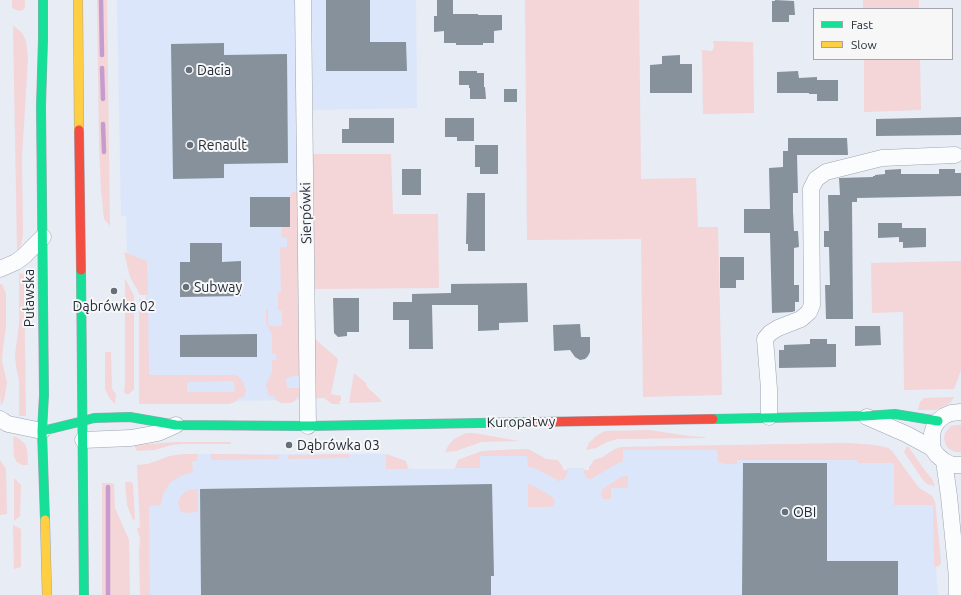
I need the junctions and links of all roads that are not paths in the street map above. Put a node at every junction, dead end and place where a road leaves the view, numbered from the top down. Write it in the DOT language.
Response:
graph roads {
  1 [pos="43,0"];
  2 [pos="78,0"];
  3 [pos="303,0"];
  4 [pos="955,155"];
  5 [pos="43,236"];
  6 [pos="0,269"];
  7 [pos="961,412"];
  8 [pos="866,416"];
  9 [pos="770,417"];
  10 [pos="0,419"];
  11 [pos="83,421"];
  12 [pos="938,421"];
  13 [pos="176,425"];
  14 [pos="308,426"];
  15 [pos="42,431"];
  16 [pos="63,435"];
  17 [pos="80,439"];
  18 [pos="932,448"];
  19 [pos="944,461"];
  20 [pos="961,465"];
  21 [pos="961,558"];
  22 [pos="957,577"];
  23 [pos="47,595"];
  24 [pos="84,595"];
  25 [pos="957,595"];
  1 -- 5 [label="main road, Puławska"];
  2 -- 11 [label="main road"];
  3 -- 14 [label="street, Sierpówki"];
  4 -- 9 [label="street"];
  5 -- 6 [label="street"];
  5 -- 15 [label="main road, Puławska"];
  7 -- 12 [label="street"];
  8 -- 9 [label="main road, Kuropatwy"];
  8 -- 12 [label="main road, Kuropatwy"];
  8 -- 18 [label="street, Kuropatwy"];
  9 -- 14 [label="main road, Kuropatwy"];
  10 -- 15 [label="street"];
  11 -- 13 [label="main road, Kuropatwy"];
  11 -- 15 [label="main road, Kuropatwy"];
  11 -- 17 [label="main road"];
  12 -- 18 [label="street"];
  13 -- 14 [label="main road, Kuropatwy"];
  13 -- 17 [label="street, Kuropatwy"];
  15 -- 16 [label="main road"];
  15 -- 23 [label="main road, Puławska"];
  17 -- 24 [label="main road"];
  18 -- 19 [label="street, Kuropatwy"];
  19 -- 20 [label="street"];
  19 -- 22 [label="street"];
  21 -- 22 [label="street"];
  22 -- 25 [label="street"];
}
